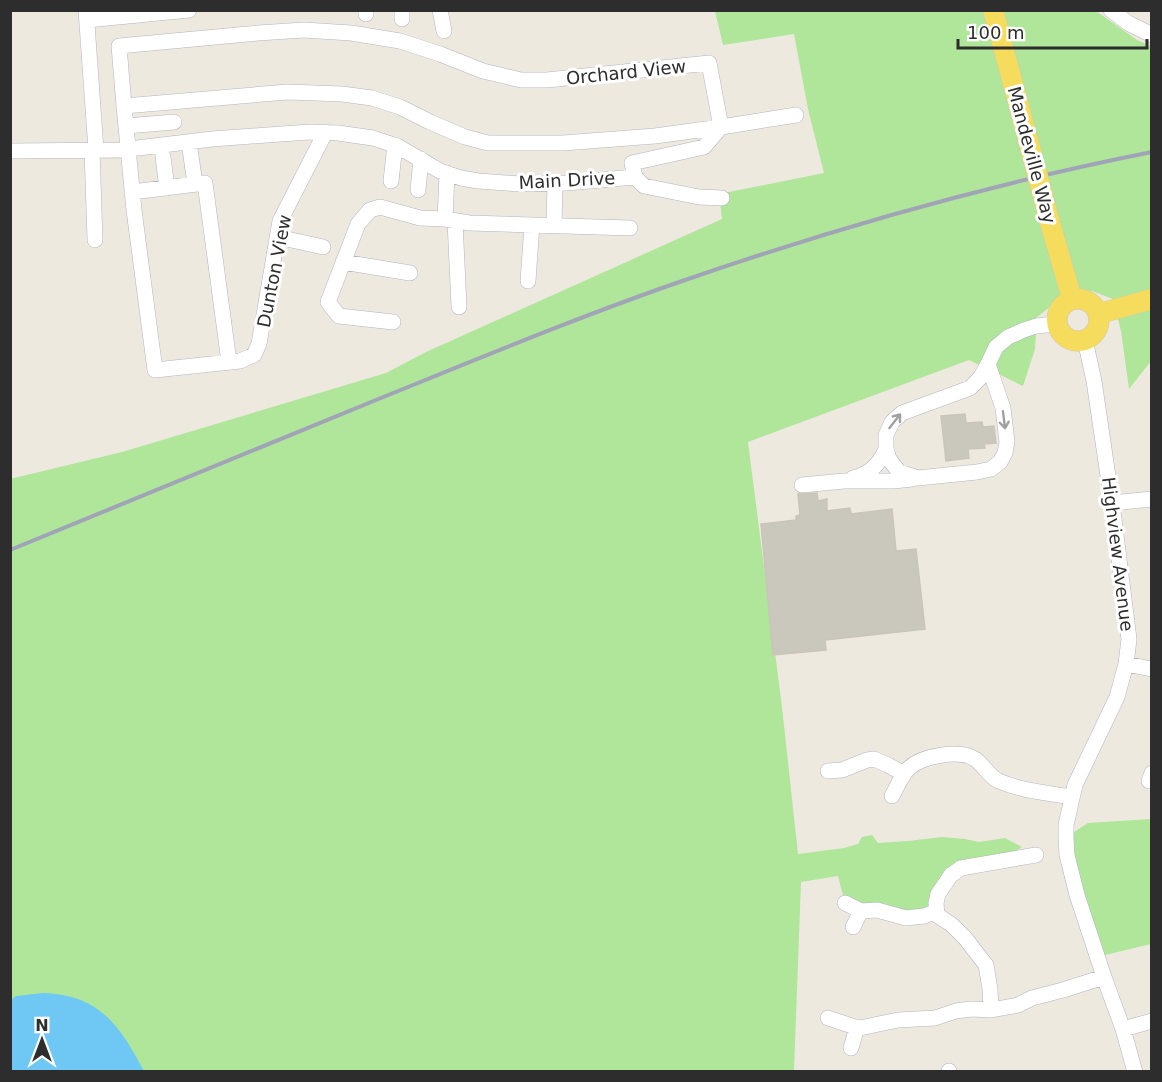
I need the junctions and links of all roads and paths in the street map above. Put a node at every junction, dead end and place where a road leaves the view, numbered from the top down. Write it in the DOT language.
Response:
graph roads {
  1 [pos="189,10"];
  2 [pos="440,10"];
  3 [pos="993,10"];
  4 [pos="1111,10"];
  5 [pos="158,12"];
  6 [pos="122,14"];
  7 [pos="87,15"];
  8 [pos="444,31"];
  9 [pos="1152,35"];
  10 [pos="124,106"];
  11 [pos="796,115"];
  12 [pos="174,122"];
  13 [pos="126,126"];
  14 [pos="721,127"];
  15 [pos="325,133"];
  16 [pos="189,142"];
  17 [pos="395,145"];
  18 [pos="129,149"];
  19 [pos="94,150"];
  20 [pos="10,151"];
  21 [pos="163,157"];
  22 [pos="421,159"];
  23 [pos="447,174"];
  24 [pos="635,177"];
  25 [pos="391,181"];
  26 [pos="555,183"];
  27 [pos="195,184"];
  28 [pos="167,188"];
  29 [pos="418,190"];
  30 [pos="132,192"];
  31 [pos="722,198"];
  32 [pos="450,220"];
  33 [pos="532,225"];
  34 [pos="554,225"];
  35 [pos="630,228"];
  36 [pos="278,237"];
  37 [pos="95,240"];
  38 [pos="323,247"];
  39 [pos="344,262"];
  40 [pos="410,273"];
  41 [pos="528,281"];
  42 [pos="1072,299"];
  43 [pos="1152,299"];
  44 [pos="459,307"];
  45 [pos="1098,314"];
  46 [pos="393,322"];
  47 [pos="1057,324"];
  48 [pos="1085,340"];
  49 [pos="229,362"];
  50 [pos="988,364"];
  51 [pos="886,449"];
  52 [pos="918,478"];
  53 [pos="844,481"];
  54 [pos="802,485"];
  55 [pos="1152,499"];
  56 [pos="1112,503"];
  57 [pos="1126,664"];
  58 [pos="1152,669"];
  59 [pos="828,771"];
  60 [pos="904,774"];
  61 [pos="892,796"];
  62 [pos="1072,797"];
  63 [pos="1036,855"];
  64 [pos="846,903"];
  65 [pos="861,911"];
  66 [pos="937,915"];
  67 [pos="853,927"];
  68 [pos="1104,977"];
  69 [pos="992,1010"];
  70 [pos="828,1018"];
  71 [pos="1152,1021"];
  72 [pos="857,1028"];
  73 [pos="1123,1029"];
  74 [pos="851,1048"];
  75 [pos="1135,1071"];
  1 -- 5 [label="street"];
  2 -- 8 [label="street"];
  3 -- 42 [label="main road, Mandeville Way, bridge"];
  4 -- 9 [label="street"];
  5 -- 6 [label="street"];
  6 -- 7 [label="street"];
  7 -- 19 [label="street"];
  10 -- 13 [label="street, Orchard View"];
  10 -- 14 [label="street"];
  10 -- 14 [label="street, Orchard View"];
  11 -- 14 [label="street"];
  12 -- 13 [label="street"];
  13 -- 18 [label="street, Orchard View"];
  14 -- 24 [label="street, Main Drive"];
  15 -- 16 [label="street, Main Drive"];
  15 -- 17 [label="street, Main Drive"];
  15 -- 36 [label="street, Dunton View"];
  16 -- 18 [label="street, Main Drive"];
  16 -- 27 [label="street"];
  17 -- 22 [label="street, Main Drive"];
  17 -- 25 [label="street"];
  18 -- 19 [label="street, Main Drive"];
  18 -- 30 [label="street, Dunton View"];
  19 -- 20 [label="street, Main Drive"];
  19 -- 37 [label="street"];
  21 -- 28 [label="street"];
  22 -- 23 [label="street, Main Drive"];
  22 -- 29 [label="street"];
  23 -- 26 [label="street, Main Drive"];
  23 -- 32 [label="street"];
  24 -- 26 [label="street, Main Drive"];
  24 -- 31 [label="street"];
  26 -- 34 [label="street"];
  27 -- 28 [label="street"];
  27 -- 49 [label="street"];
  28 -- 30 [label="street"];
  30 -- 49 [label="street, Dunton View"];
  32 -- 33 [label="street"];
  32 -- 39 [label="street"];
  32 -- 44 [label="street"];
  33 -- 34 [label="street"];
  33 -- 41 [label="street"];
  34 -- 35 [label="street"];
  36 -- 38 [label="street"];
  36 -- 49 [label="street, Dunton View"];
  39 -- 40 [label="street"];
  39 -- 46 [label="street"];
  42 -- 45 [label="main road"];
  42 -- 47 [label="main road"];
  43 -- 45 [label="main road"];
  45 -- 48 [label="main road"];
  47 -- 48 [label="main road"];
  47 -- 50 [label="street"];
  48 -- 56 [label="street, Highview Avenue"];
  51 -- 50 [label="street, one-way"];
  50 -- 52 [label="street, one-way"];
  51 -- 52 [label="street"];
  51 -- 53 [label="street"];
  52 -- 53 [label="street"];
  53 -- 54 [label="street"];
  55 -- 56 [label="street"];
  56 -- 57 [label="street, Highview Avenue"];
  57 -- 58 [label="street"];
  57 -- 62 [label="street, Highview Avenue"];
  59 -- 60 [label="street"];
  60 -- 61 [label="street"];
  60 -- 62 [label="street"];
  62 -- 68 [label="street, Highview Avenue"];
  63 -- 66 [label="street"];
  64 -- 65 [label="street"];
  65 -- 66 [label="street"];
  65 -- 67 [label="street"];
  66 -- 69 [label="street"];
  68 -- 69 [label="street"];
  68 -- 73 [label="street, Highview Avenue"];
  69 -- 72 [label="street"];
  70 -- 72 [label="street"];
  71 -- 73 [label="street"];
  72 -- 74 [label="street"];
  73 -- 75 [label="street, Highview Avenue"];
}
